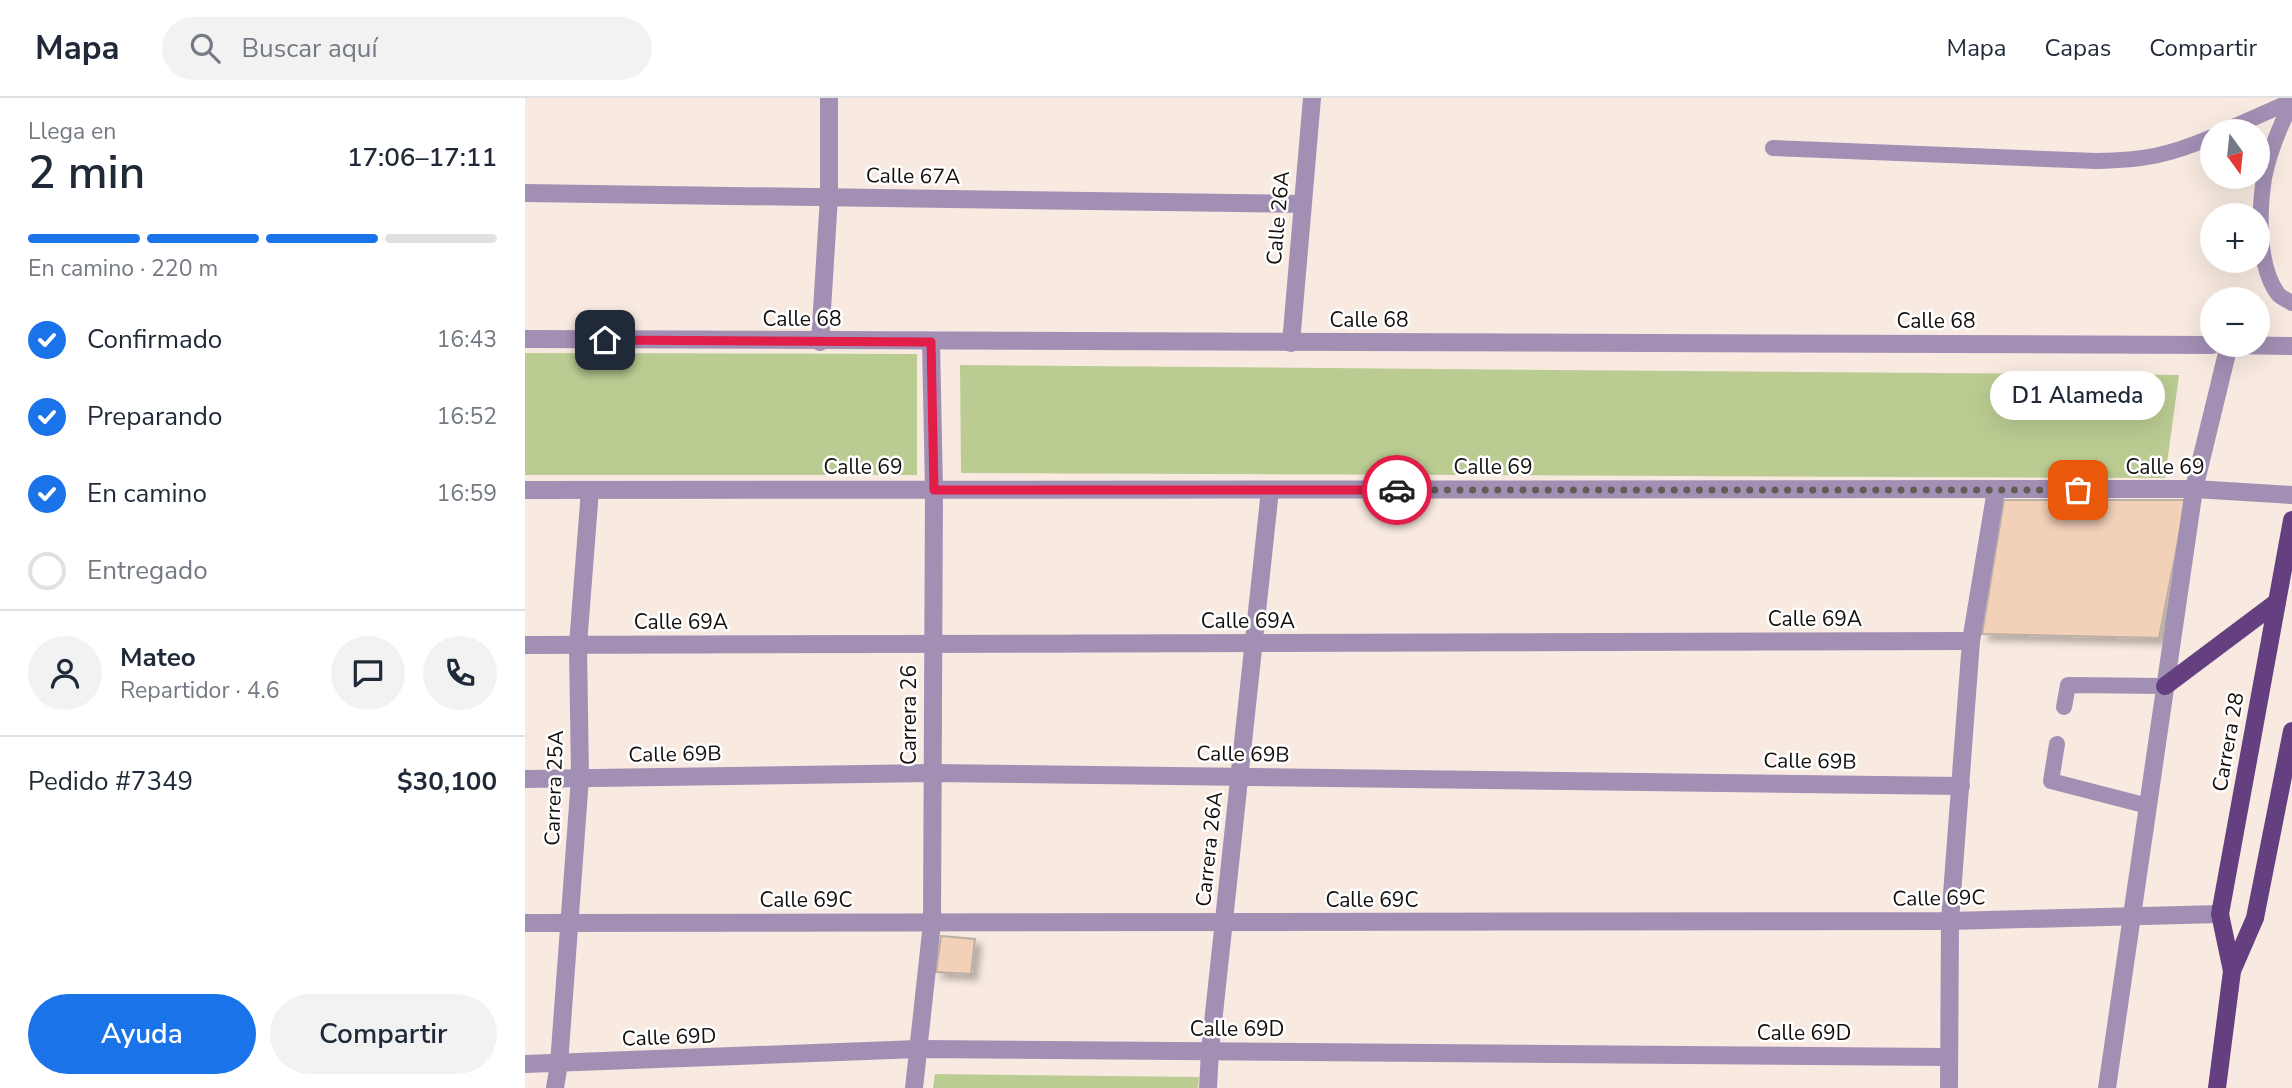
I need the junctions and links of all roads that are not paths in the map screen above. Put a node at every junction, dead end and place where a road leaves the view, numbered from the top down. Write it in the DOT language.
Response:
graph roads {
  1 [pos="829,98"];
  2 [pos="1312,98"];
  3 [pos="2292,102"];
  4 [pos="2252,119"];
  5 [pos="2200,141"];
  6 [pos="1773,148"];
  7 [pos="525,193"];
  8 [pos="829,197"];
  9 [pos="1301,204"];
  10 [pos="2292,303"];
  11 [pos="525,339"];
  12 [pos="820,342"];
  13 [pos="931,342"];
  14 [pos="1291,343"];
  15 [pos="2200,345"];
  16 [pos="2270,346"];
  17 [pos="2292,346"];
  18 [pos="2227,357"];
  19 [pos="2194,489"];
  20 [pos="525,490"];
  21 [pos="590,490"];
  22 [pos="934,490"];
  23 [pos="1270,490"];
  24 [pos="1996,490"];
  25 [pos="2292,495"];
  26 [pos="2292,520"];
  27 [pos="2277,602"];
  28 [pos="1971,641"];
  29 [pos="1254,643"];
  30 [pos="933,644"];
  31 [pos="525,645"];
  32 [pos="578,645"];
  33 [pos="2165,686"];
  34 [pos="2064,707"];
  35 [pos="2292,731"];
  36 [pos="2057,744"];
  37 [pos="932,773"];
  38 [pos="1240,777"];
  39 [pos="580,778"];
  40 [pos="525,779"];
  41 [pos="1961,786"];
  42 [pos="2148,806"];
  43 [pos="2220,914"];
  44 [pos="2131,918"];
  45 [pos="1950,921"];
  46 [pos="525,923"];
  47 [pos="568,923"];
  48 [pos="932,923"];
  49 [pos="1224,923"];
  50 [pos="2232,971"];
  51 [pos="918,1049"];
  52 [pos="1210,1052"];
  53 [pos="1949,1057"];
  54 [pos="525,1064"];
  55 [pos="559,1064"];
  56 [pos="555,1088"];
  57 [pos="914,1088"];
  58 [pos="1208,1088"];
  59 [pos="1949,1088"];
  60 [pos="2107,1088"];
  61 [pos="2217,1088"];
  1 -- 8 [label="street"];
  2 -- 9 [label="street, Calle 26A"];
  3 -- 4 [label="lane"];
  3 -- 10 [label="lane"];
  5 -- 6 [label="lane"];
  7 -- 8 [label="street, Calle 67A"];
  8 -- 9 [label="street, Calle 67A"];
  8 -- 12 [label="street"];
  9 -- 14 [label="street, Calle 26A"];
  11 -- 12 [label="street, Calle 68"];
  12 -- 13 [label="street, Calle 68"];
  13 -- 14 [label="street, Calle 68"];
  13 -- 22 [label="street, Carrera 26"];
  14 -- 15 [label="street, Calle 68"];
  16 -- 17 [label="street"];
  18 -- 19 [label="street"];
  19 -- 24 [label="street, Calle 69"];
  19 -- 25 [label="street, Calle 69"];
  19 -- 33 [label="street"];
  20 -- 21 [label="street, Calle 69"];
  21 -- 22 [label="street, Calle 69"];
  21 -- 32 [label="street, Carrera 25A"];
  22 -- 23 [label="street, Calle 69"];
  22 -- 30 [label="street, Carrera 26"];
  23 -- 24 [label="street, Calle 69"];
  23 -- 29 [label="street, Carrera 26A"];
  24 -- 28 [label="street"];
  26 -- 27 [label="main road, Carrera 28"];
  27 -- 33 [label="main road"];
  27 -- 43 [label="main road, Carrera 28"];
  28 -- 29 [label="street, Calle 69A"];
  28 -- 41 [label="street"];
  29 -- 30 [label="street, Calle 69A"];
  29 -- 38 [label="street, Carrera 26A"];
  30 -- 32 [label="street, Calle 69A"];
  30 -- 37 [label="street, Carrera 26"];
  31 -- 32 [label="street, Calle 69A"];
  32 -- 39 [label="street, Carrera 25A"];
  33 -- 34 [label="lane"];
  33 -- 42 [label="street"];
  35 -- 50 [label="main road, Carrera 28"];
  36 -- 42 [label="lane"];
  37 -- 38 [label="street, Calle 69B"];
  37 -- 39 [label="street, Calle 69B"];
  37 -- 48 [label="street, Carrera 26"];
  38 -- 41 [label="street, Calle 69B"];
  38 -- 49 [label="street, Carrera 26A"];
  39 -- 40 [label="street, Calle 69B"];
  39 -- 47 [label="street, Carrera 25A"];
  41 -- 45 [label="street"];
  42 -- 44 [label="street"];
  43 -- 44 [label="street, Calle 69C"];
  43 -- 50 [label="main road, Carrera 28"];
  44 -- 45 [label="street, Calle 69C"];
  44 -- 60 [label="street"];
  45 -- 49 [label="street, Calle 69C"];
  45 -- 53 [label="street"];
  46 -- 47 [label="street, Calle 69C"];
  47 -- 48 [label="street, Calle 69C"];
  47 -- 55 [label="street, Carrera 25A"];
  48 -- 49 [label="street, Calle 69C"];
  48 -- 51 [label="street, Carrera 26"];
  49 -- 52 [label="street, Carrera 26A"];
  50 -- 61 [label="main road, Carrera 28"];
  51 -- 52 [label="street, Calle 69D"];
  51 -- 55 [label="street, Calle 69D"];
  51 -- 57 [label="street, Carrera 26"];
  52 -- 53 [label="street, Calle 69D"];
  52 -- 58 [label="street, Carrera 26A"];
  53 -- 59 [label="street"];
  54 -- 55 [label="street, Calle 69D"];
  55 -- 56 [label="street, Carrera 25A"];
}
